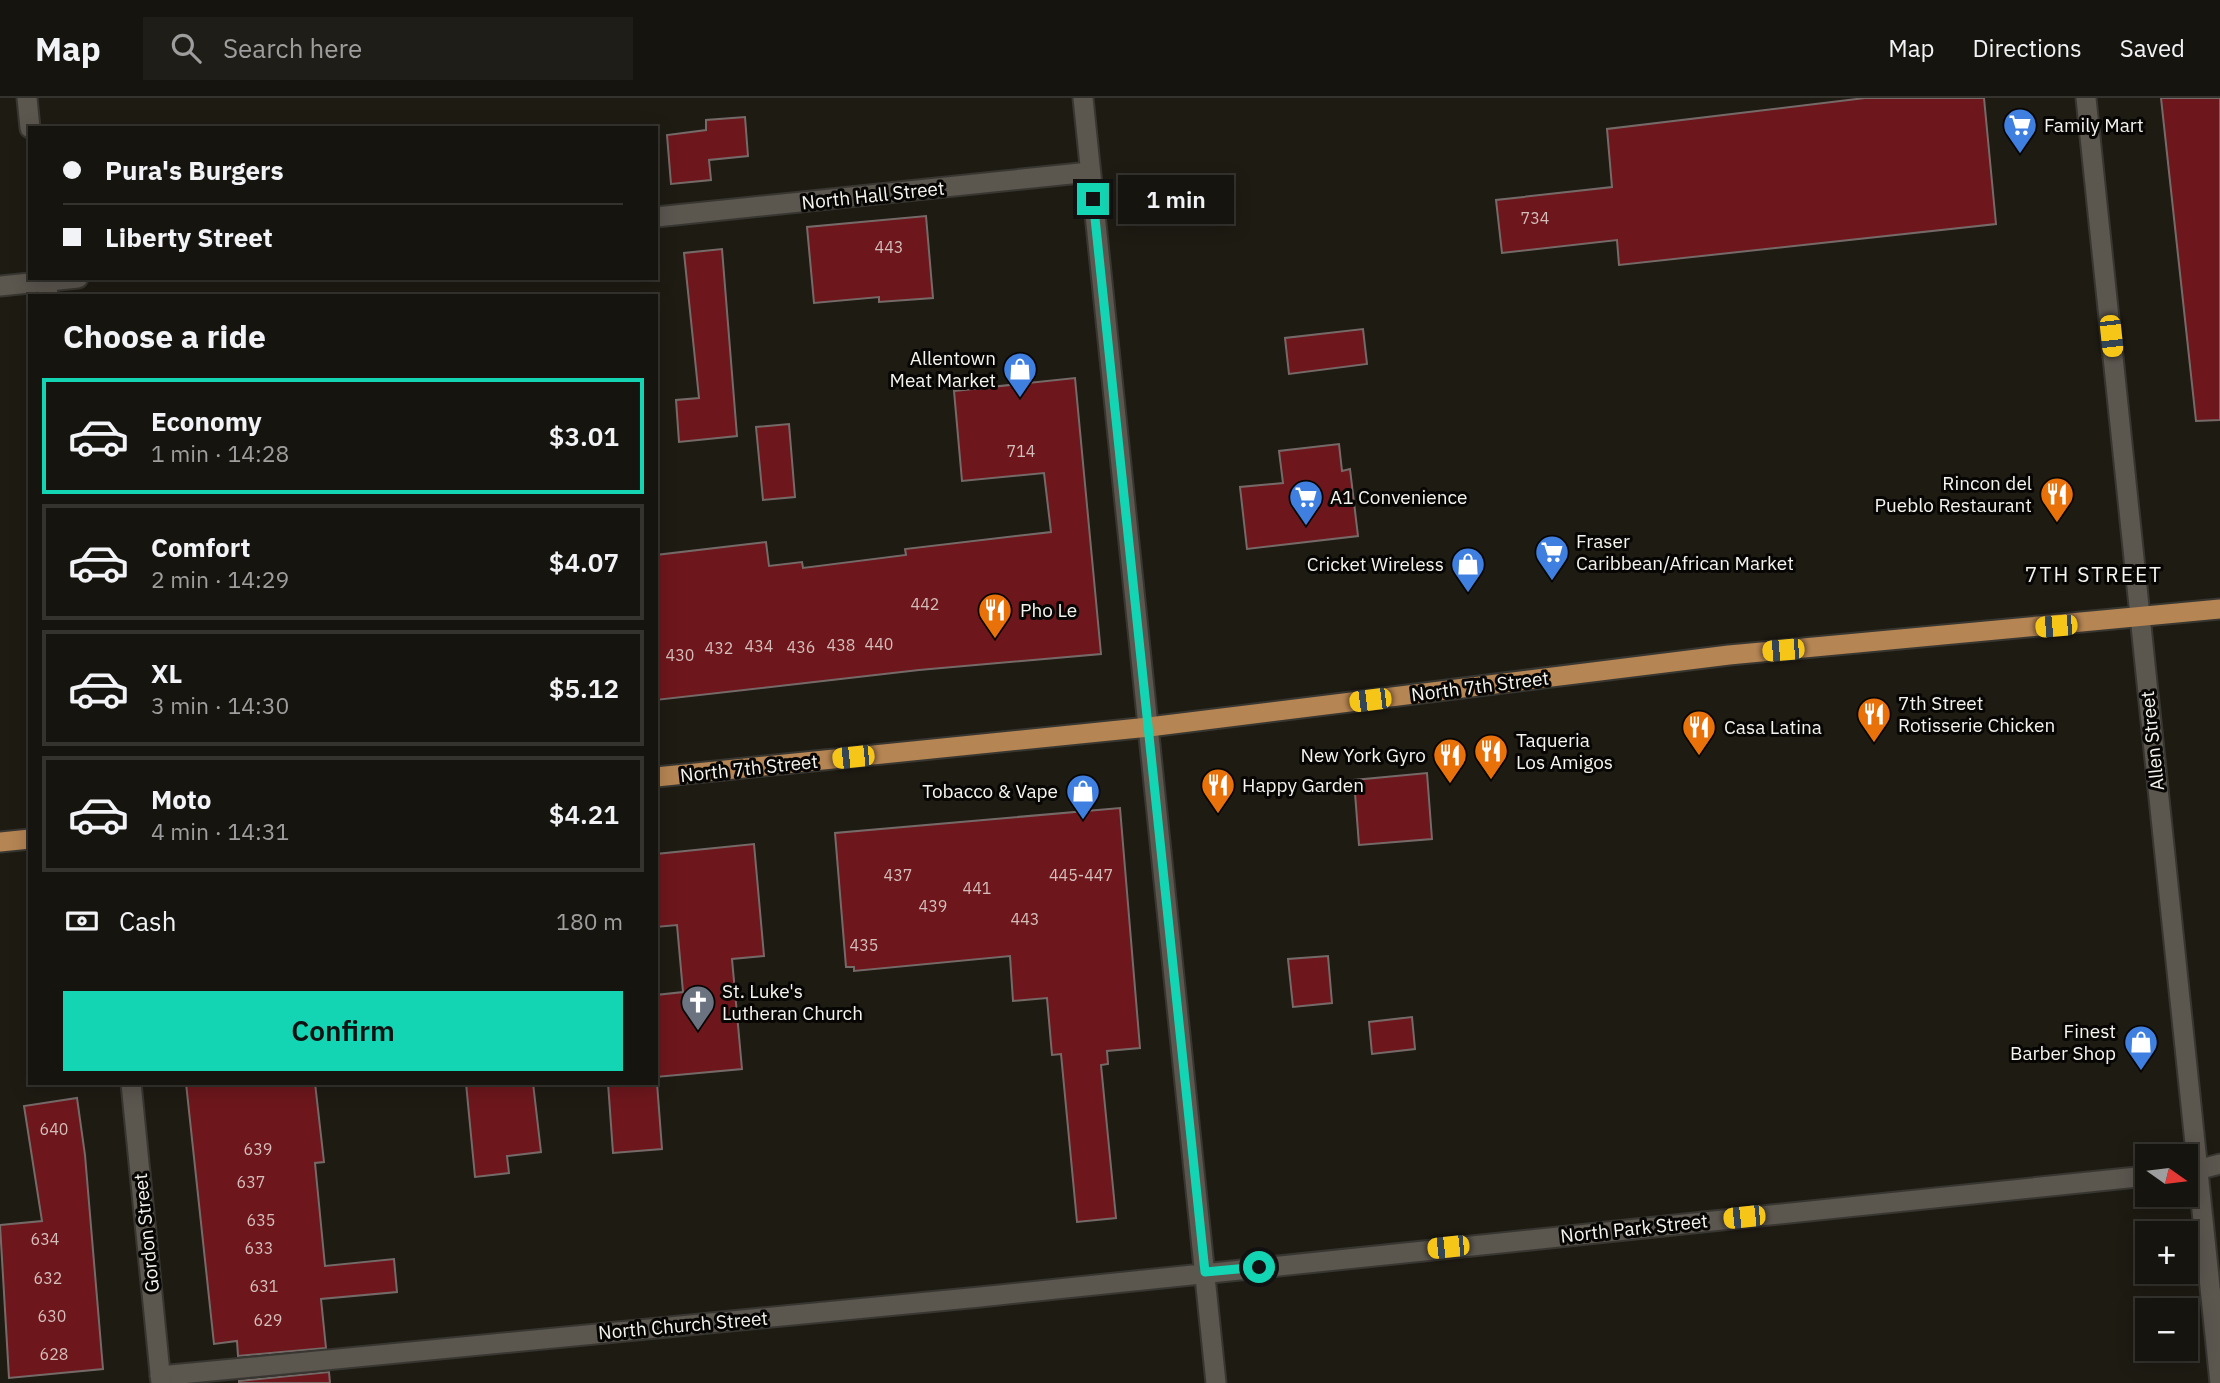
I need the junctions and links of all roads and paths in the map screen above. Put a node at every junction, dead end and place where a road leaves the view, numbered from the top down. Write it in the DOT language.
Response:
graph roads {
  1 [pos="27,98"];
  2 [pos="1083,98"];
  3 [pos="2086,98"];
  4 [pos="30,126"];
  5 [pos="1090,172"];
  6 [pos="658,218"];
  7 [pos="69,280"];
  8 [pos="47,285"];
  9 [pos="0,286"];
  10 [pos="2220,609"];
  11 [pos="2139,618"];
  12 [pos="1149,727"];
  13 [pos="658,777"];
  14 [pos="28,839"];
  15 [pos="0,842"];
  16 [pos="131,1085"];
  17 [pos="2188,1144"];
  18 [pos="2220,1164"];
  19 [pos="2198,1170"];
  20 [pos="2135,1177"];
  21 [pos="2196,1208"];
  22 [pos="1205,1272"];
  23 [pos="160,1380"];
  24 [pos="1216,1383"];
  25 [pos="2220,1383"];
  1 -- 4 [label="street"];
  2 -- 5 [label="street"];
  3 -- 11 [label="street, Allen Street"];
  5 -- 6 [label="street, North Hall Street"];
  5 -- 12 [label="street"];
  7 -- 8 [label="street"];
  8 -- 9 [label="street"];
  10 -- 11 [label="main road, North 7th Street"];
  11 -- 12 [label="main road, North 7th Street"];
  11 -- 17 [label="street, Allen Street"];
  12 -- 13 [label="main road, North 7th Street"];
  12 -- 22 [label="street"];
  14 -- 15 [label="main road"];
  16 -- 23 [label="street, Gordon Street"];
  18 -- 19 [label="street"];
  20 -- 22 [label="street, North Park Street"];
  21 -- 25 [label="street, Allen Street"];
  22 -- 23 [label="street, North Church Street"];
  22 -- 24 [label="street"];
}
